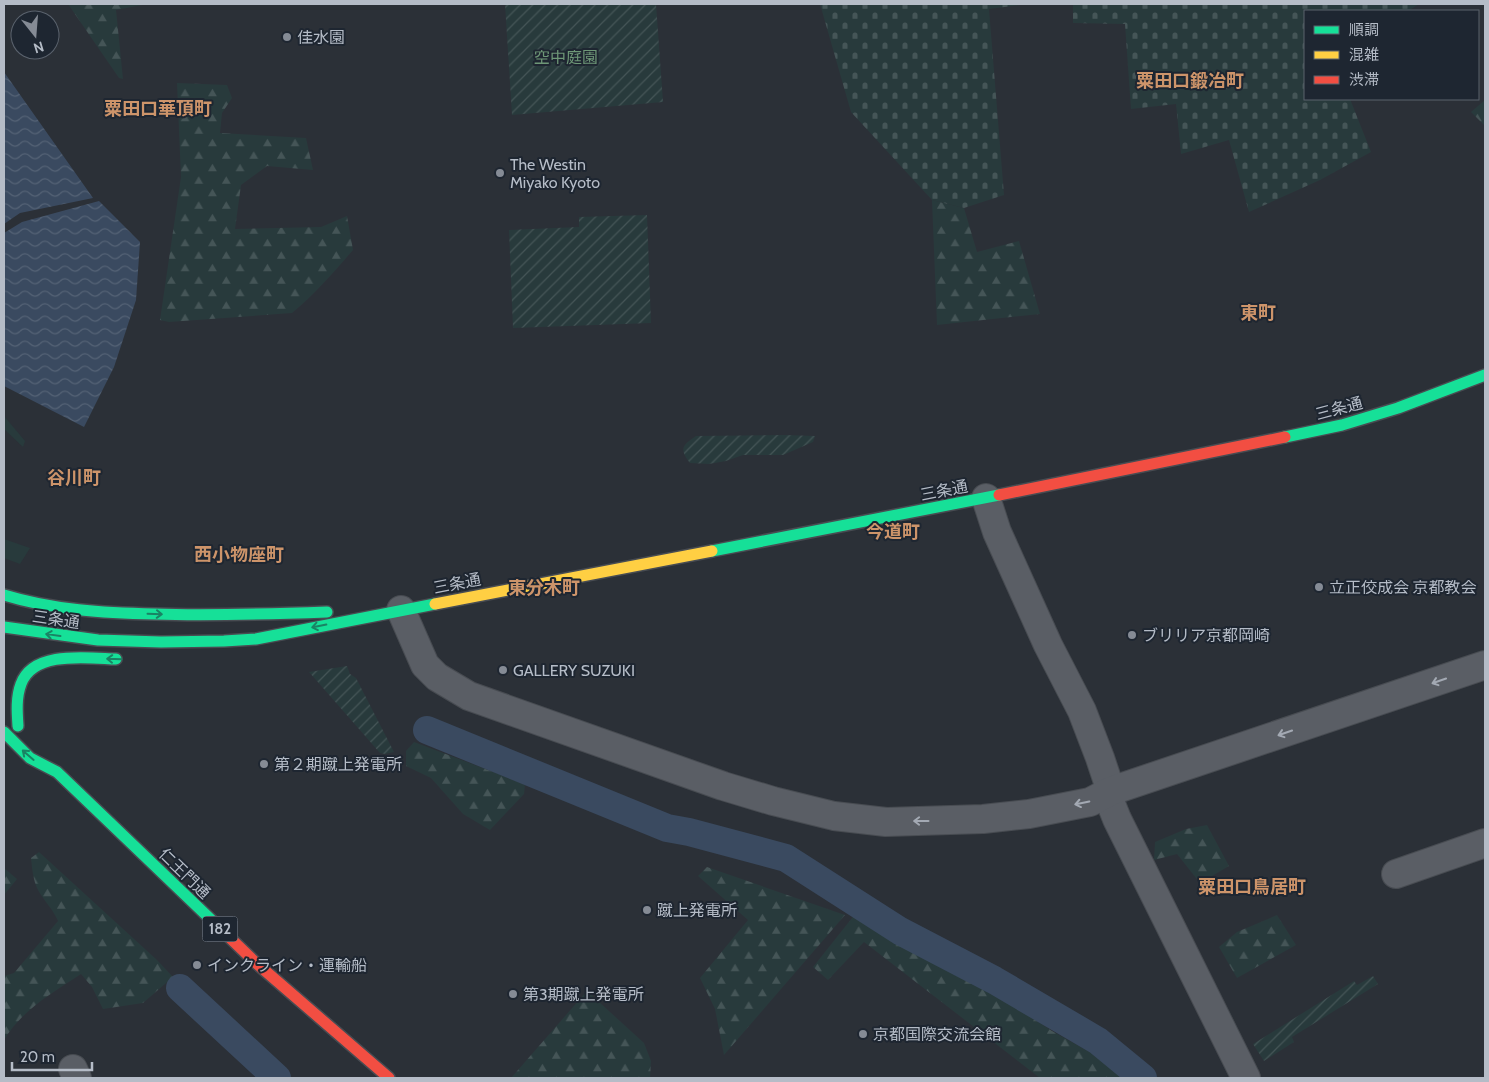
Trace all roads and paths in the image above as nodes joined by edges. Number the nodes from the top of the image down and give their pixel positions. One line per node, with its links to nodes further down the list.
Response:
1 (1485, 374): 2 (main road, 三条通)
2 (986, 498): 4 (main road, 三条通); 15 (street)
3 (4, 594): 4 (main road, 三条通, one-way to 4)
4 (401, 610): 5 (main road, 三条通, one-way to 5); 6 (main road); 15 (street, one-way to 4)
5 (4, 627)
6 (257, 650)
7 (132, 660): 10 (main road, one-way to 10)
8 (1484, 670): 15 (street, one-way to 15)
9 (4, 710): 10 (main road)
10 (18, 726): 12 (main road)
11 (4, 732): 14 (main road, 仁王門通 / 182, one-way to 11)
12 (28, 736)
13 (41, 750): 14 (main road, 182)
14 (57, 772): 18 (main road, 仁王門通 / 182)
15 (1111, 792): 19 (street)
16 (1485, 843): 17 (street)
17 (1396, 874)
18 (389, 1078)
19 (1246, 1078)

